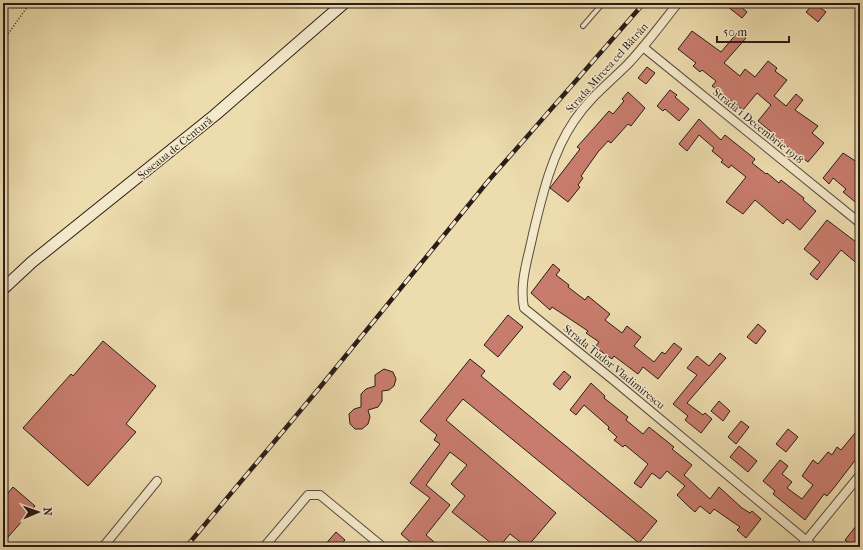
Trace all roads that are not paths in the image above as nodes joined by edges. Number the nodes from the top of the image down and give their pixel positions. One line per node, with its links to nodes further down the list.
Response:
1 (344, 3): 8 (main road, Șoseaua de Centură)
2 (603, 3): 4 (lane)
3 (678, 3): 5 (street, Strada Mircea cel Bătrân)
4 (583, 26)
5 (643, 47): 6 (street, Strada Mircea cel Bătrân); 7 (street, Strada 1 Decembrie 1918)
6 (558, 150): 11 (street, Strada Tudor Vladimirescu)
7 (860, 223)
8 (3, 289)
9 (860, 476): 11 (street)
10 (157, 481): 12 (street)
11 (803, 544): 15 (street, Strada Tudor Vladimirescu)
12 (102, 547)
13 (264, 547): 14 (street)
14 (383, 547)
15 (814, 547)

